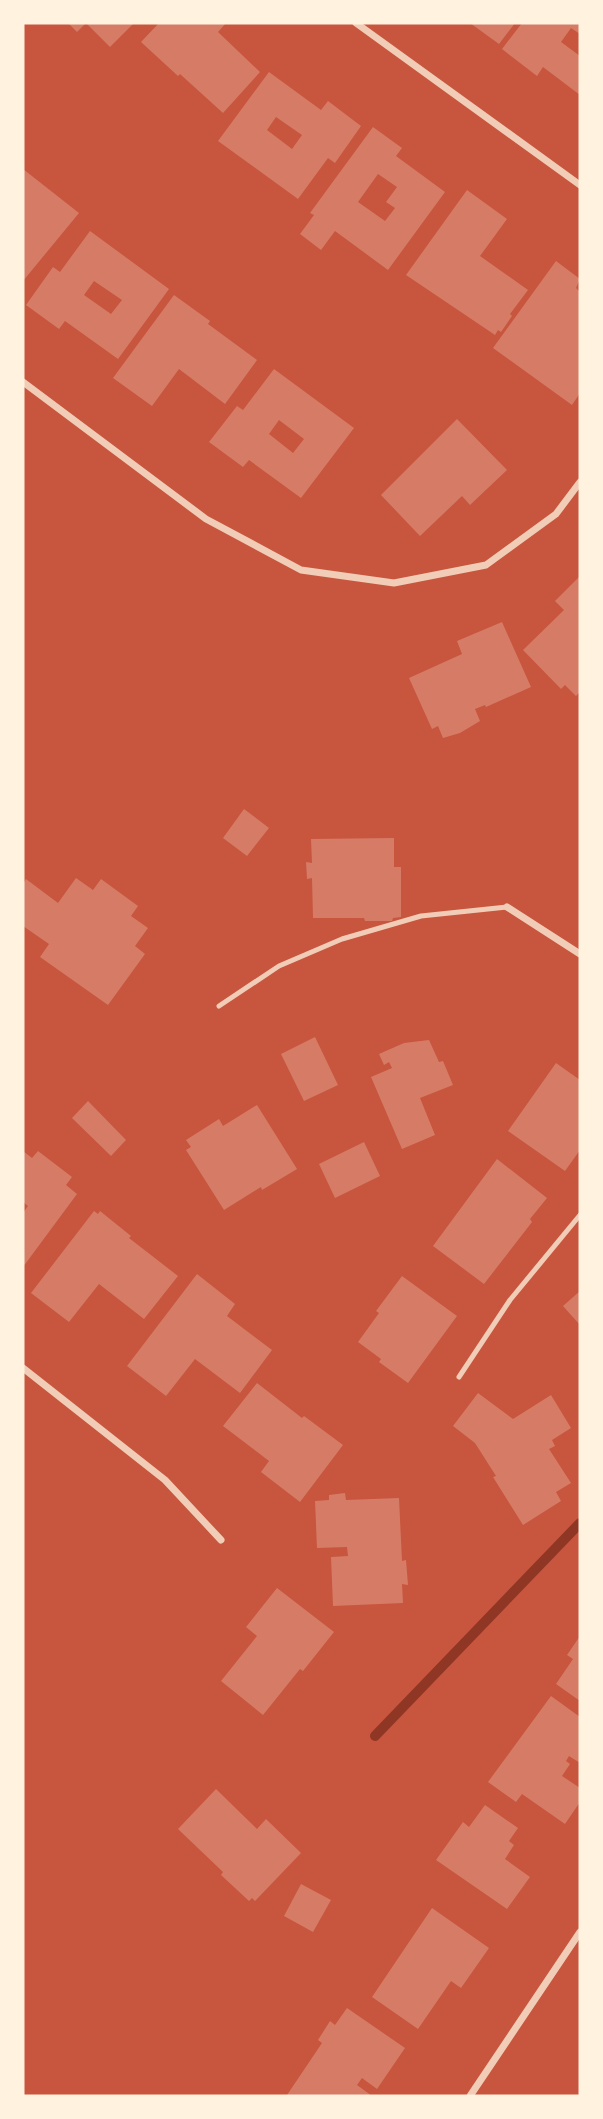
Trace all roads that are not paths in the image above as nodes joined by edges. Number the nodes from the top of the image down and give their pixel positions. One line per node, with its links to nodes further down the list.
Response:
1 (356, 23): 2 (street)
2 (580, 185)
3 (23, 382): 4 (street)
4 (580, 482)
5 (507, 907): 6 (street); 7 (lane)
6 (580, 954)
7 (219, 1006)
8 (580, 1215): 10 (lane)
9 (23, 1368): 11 (street)
10 (459, 1377)
11 (221, 1540)
12 (580, 1932): 13 (street)
13 (470, 2096)

